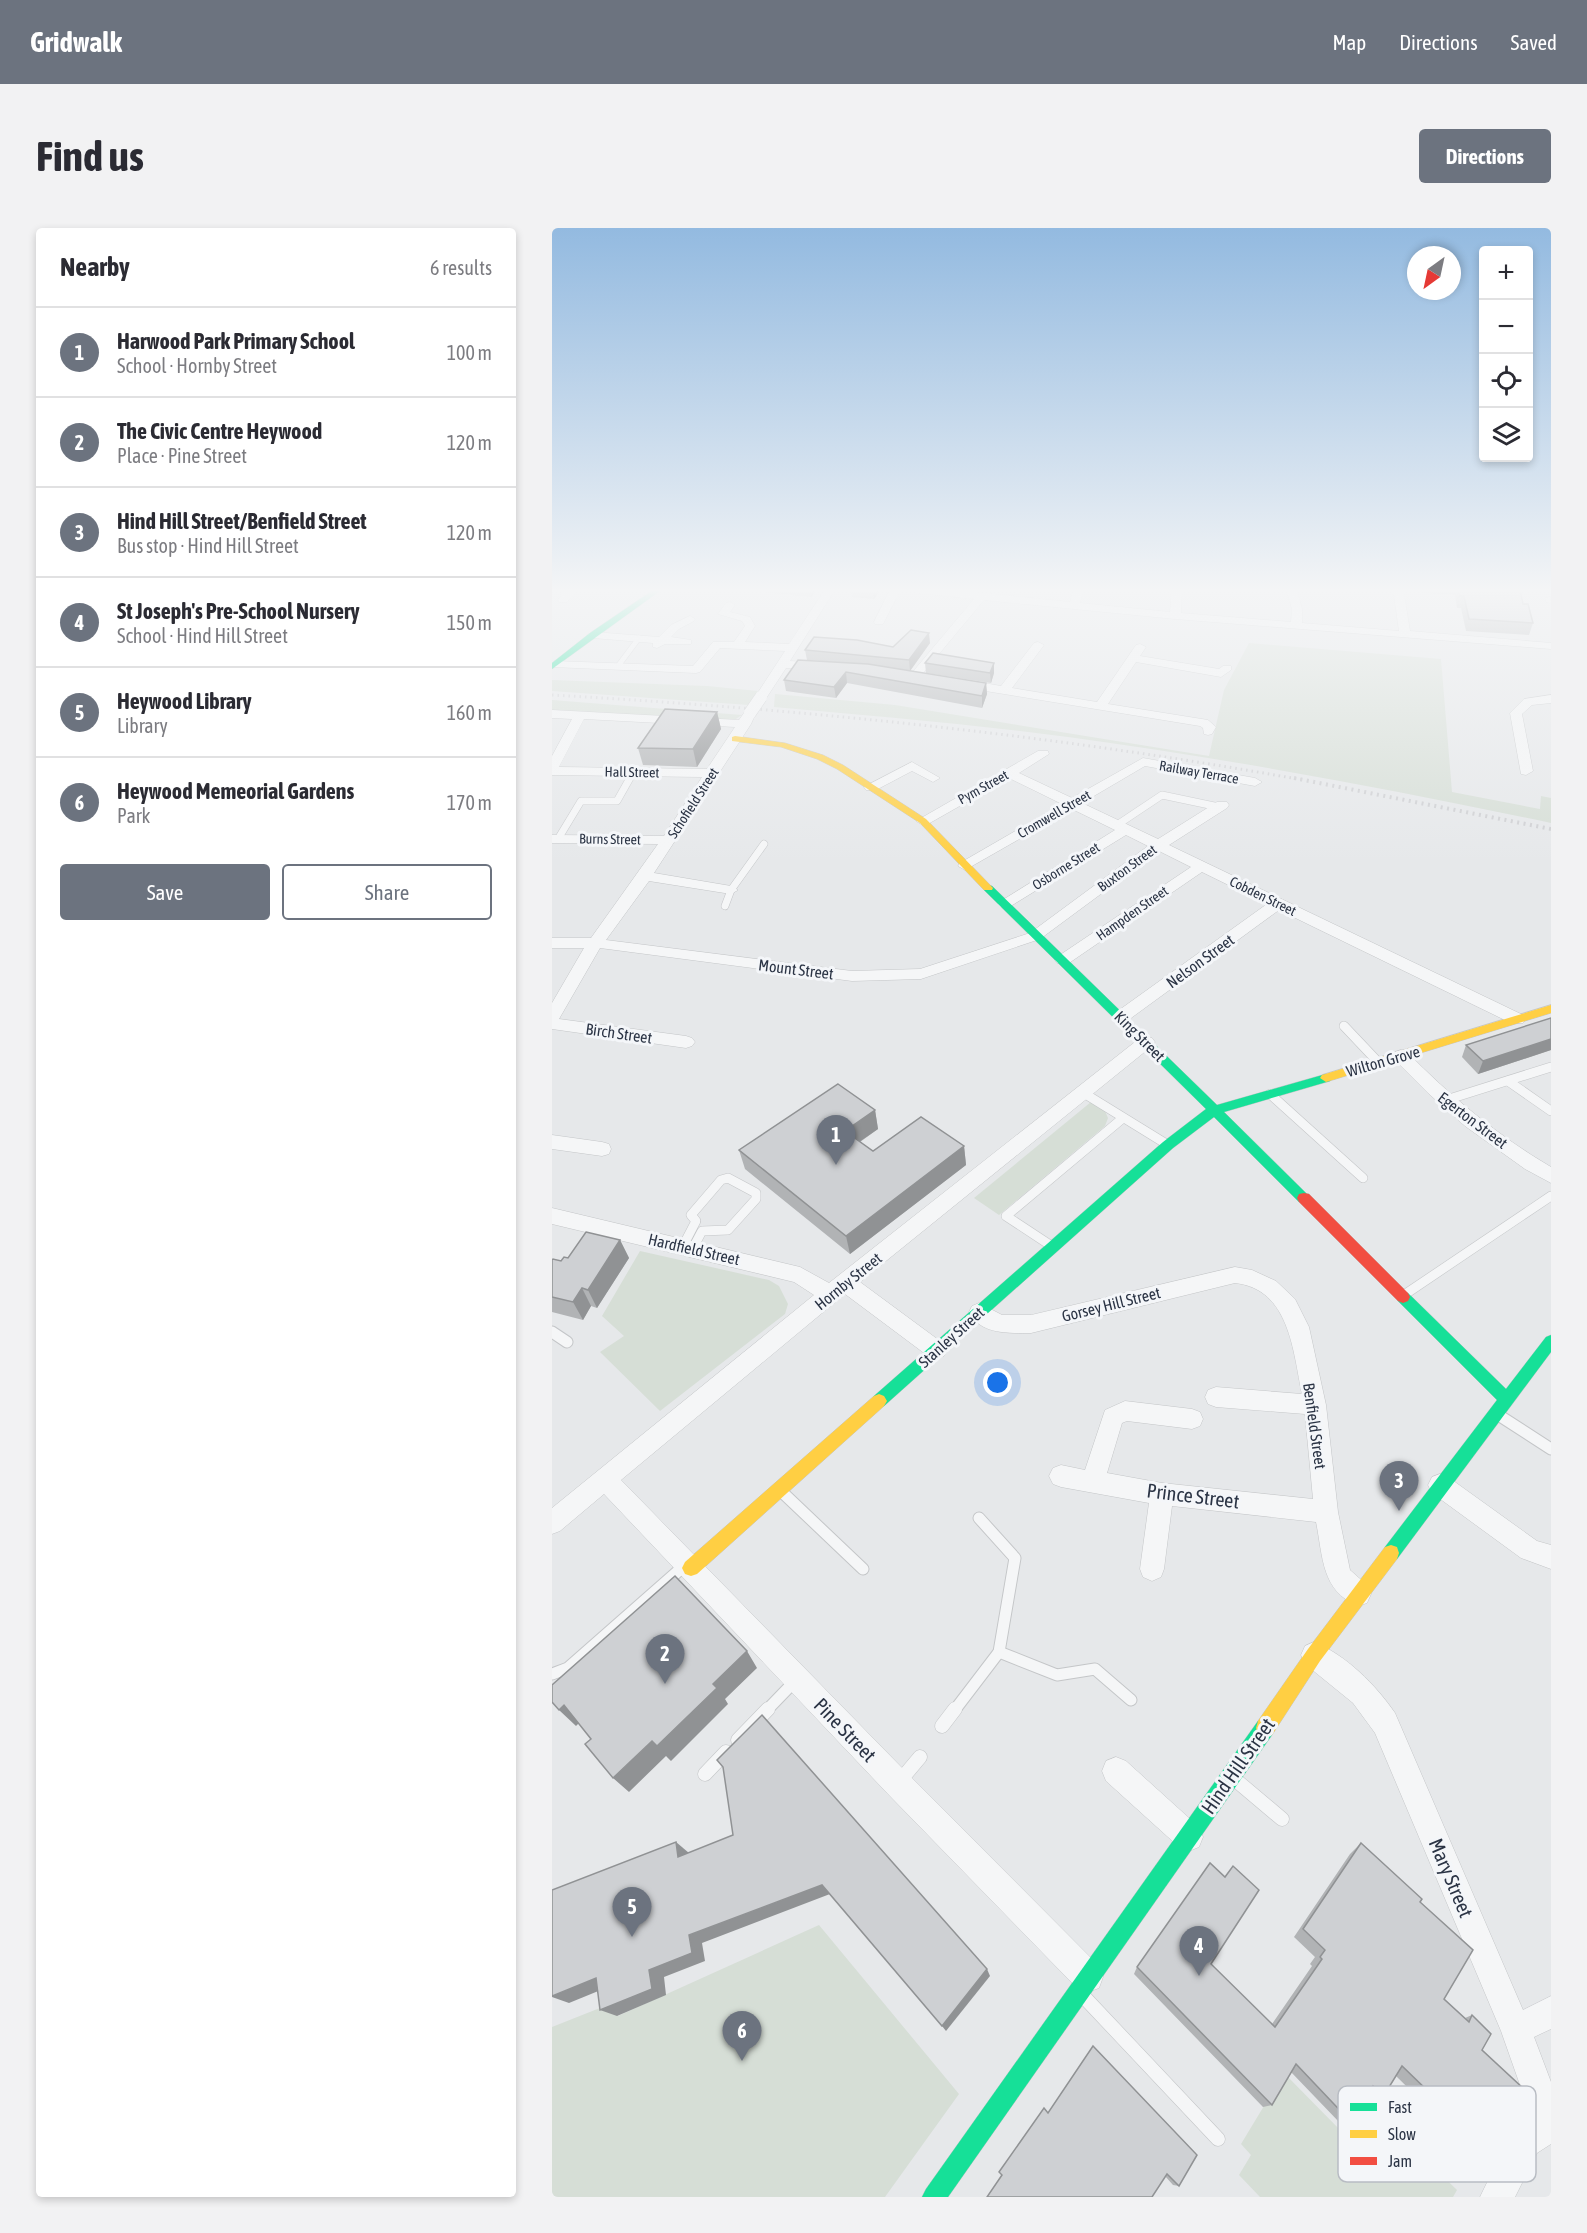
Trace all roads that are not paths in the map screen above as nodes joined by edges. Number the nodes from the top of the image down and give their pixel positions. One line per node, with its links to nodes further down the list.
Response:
1 (772, 680): 10 (street, Schofield Street, bridge)
2 (1012, 680): 5 (street)
3 (1118, 680): 7 (street)
4 (949, 681): 5 (street)
5 (1004, 690): 7 (street)
6 (1551, 699): 17 (street)
7 (1100, 706): 11 (street)
8 (552, 714): 9 (street)
9 (580, 715): 10 (street); 15 (street)
10 (748, 719): 12 (street, Schofield Street)
11 (1208, 731)
12 (735, 739): 18 (street, Schofield Street); 22 (street, King Street)
13 (1044, 754): 19 (street, Pym Street)
14 (1143, 762): 21 (street, Railway Terrace); 23 (street, Cromwell Street)
15 (552, 769): 16 (street, Hall Street)
16 (634, 771): 18 (street, Hall Street); 27 (lane)
17 (1526, 771)
18 (713, 773): 28 (street, Schofield Street)
19 (1009, 773): 23 (street, Cobden Street); 25 (street, Pym Street)
20 (933, 778): 22 (street)
21 (1255, 782)
22 (871, 787): 25 (street, King Street)
23 (1072, 803): 26 (street, Cobden Street); 31 (street, Cromwell Street)
24 (1221, 806): 26 (lane); 30 (street, Buxton Street)
25 (923, 821): 31 (street, King Street)
26 (1122, 827): 30 (street, Cobden Street); 36 (street, Osborne Street)
27 (555, 839): 28 (street, Burns Street)
28 (669, 840): 33 (street, Schofield Street)
29 (764, 844): 34 (lane)
30 (1157, 846): 32 (street, Cobden Street); 38 (street, Buxton Street)
31 (965, 866): 36 (street, King Street)
32 (1201, 866): 35 (street, Cobden Street); 41 (street, Hampden Street)
33 (645, 876): 34 (street); 40 (street, Schofield Street)
34 (731, 890): 37 (lane)
35 (1278, 903): 44 (street, Nelson Street); 45 (street, Cobden Street)
36 (1006, 904): 38 (street, King Street)
37 (725, 906)
38 (1035, 936): 40 (street, Mount Street); 41 (street, King Street)
39 (552, 943): 40 (street, Mount Street)
40 (595, 943): 43 (street, Schofield Street)
41 (1063, 960): 44 (street, King Street)
42 (1551, 1009): 45 (street, Wilton Grove)
43 (552, 1017)
44 (1121, 1017): 49 (street, King Street)
45 (1517, 1019): 50 (street, Wilton Grove)
46 (552, 1023): 48 (street, Birch Street)
47 (1344, 1026): 51 (lane)
48 (687, 1042)
49 (1146, 1042): 54 (street, Hornby Street); 57 (street, King Street)
50 (1401, 1056): 51 (street, Wilton Grove); 56 (street, Egerton Street)
51 (1379, 1063): 55 (street, Wilton Grove)
52 (1551, 1067): 53 (lane)
53 (1508, 1081): 56 (lane); 58 (lane)
54 (1082, 1092): 59 (lane); 70 (street, Hornby Street)
55 (1270, 1094): 57 (street, Wilton Grove); 64 (lane)
56 (1446, 1100): 63 (street, Egerton Street)
57 (1214, 1110): 61 (street, Stanley Street); 71 (street, King Street)
58 (1551, 1111)
59 (1123, 1118): 61 (lane); 68 (lane)
60 (552, 1143): 62 (street)
61 (1168, 1145): 68 (street, Stanley Street)
62 (602, 1149)
63 (1551, 1176)
64 (1363, 1178)
65 (1551, 1196): 71 (lane)
66 (552, 1216): 67 (street, Hardfield Street)
67 (688, 1247): 67 (lane); 70 (street, Hardfield Street)
68 (1053, 1247): 72 (street, Stanley Street)
69 (1245, 1276): 72 (street, Gorsey Hill Street); 79 (street, Benfield Street)
70 (838, 1289): 76 (street, Hardfield Street); 84 (street, Hornby Street)
71 (1403, 1296): 78 (street, King Street)
72 (979, 1312): 76 (street, Stanley Street)
73 (552, 1332): 75 (lane)
74 (1551, 1341): 78 (street, Hind Hill Street)
75 (567, 1342)
76 (936, 1350): 87 (street, Stanley Street)
77 (1216, 1397): 79 (street)
78 (1506, 1399): 80 (street, Hind Hill Street)
79 (1315, 1405): 89 (street, Benfield Street)
80 (1496, 1413): 82 (lane); 86 (street, Hind Hill Street)
81 (1191, 1419): 85 (street)
82 (1551, 1449)
83 (1061, 1476): 85 (street, Prince Street)
84 (605, 1479): 91 (street, Hornby Street); 93 (street, Pine Street)
85 (1093, 1481): 88 (street, Prince Street)
86 (1440, 1485): 92 (street); 96 (street, Hind Hill Street)
87 (779, 1490): 93 (street, Stanley Street); 94 (lane)
88 (1162, 1494): 89 (street, Prince Street); 95 (street)
89 (1326, 1512): 96 (street, Benfield Street)
90 (979, 1518): 97 (lane)
91 (552, 1523)
92 (1551, 1557)
93 (688, 1566): 99 (lane); 100 (street, Pine Street)
94 (863, 1569)
95 (1152, 1569)
96 (1358, 1594): 98 (street, Hind Hill Street)
97 (999, 1652): 101 (lane); 102 (lane)
98 (1314, 1655): 106 (street, Hind Hill Street); 112 (street, Mary Street)
99 (552, 1674)
100 (796, 1679): 105 (lane); 107 (street, Pine Street)
101 (1131, 1700)
102 (942, 1726)
103 (920, 1757): 107 (lane)
104 (1116, 1771): 109 (street)
105 (705, 1774)
106 (1232, 1777): 108 (lane); 109 (street, Hind Hill Street)
107 (898, 1784): 110 (street, Pine Street)
108 (1282, 1819)
109 (1189, 1837): 110 (street, Hind Hill Street)
110 (1083, 1984): 115 (lane); 117 (street, Hind Hill Street)
111 (1551, 2012): 112 (street)
112 (1516, 2030): 113 (street, Mary Street)
113 (1551, 2126): 114 (street)
114 (1536, 2135)
115 (1218, 2139)
116 (1504, 2182): 118 (street)
117 (933, 2197)
118 (1497, 2197)

